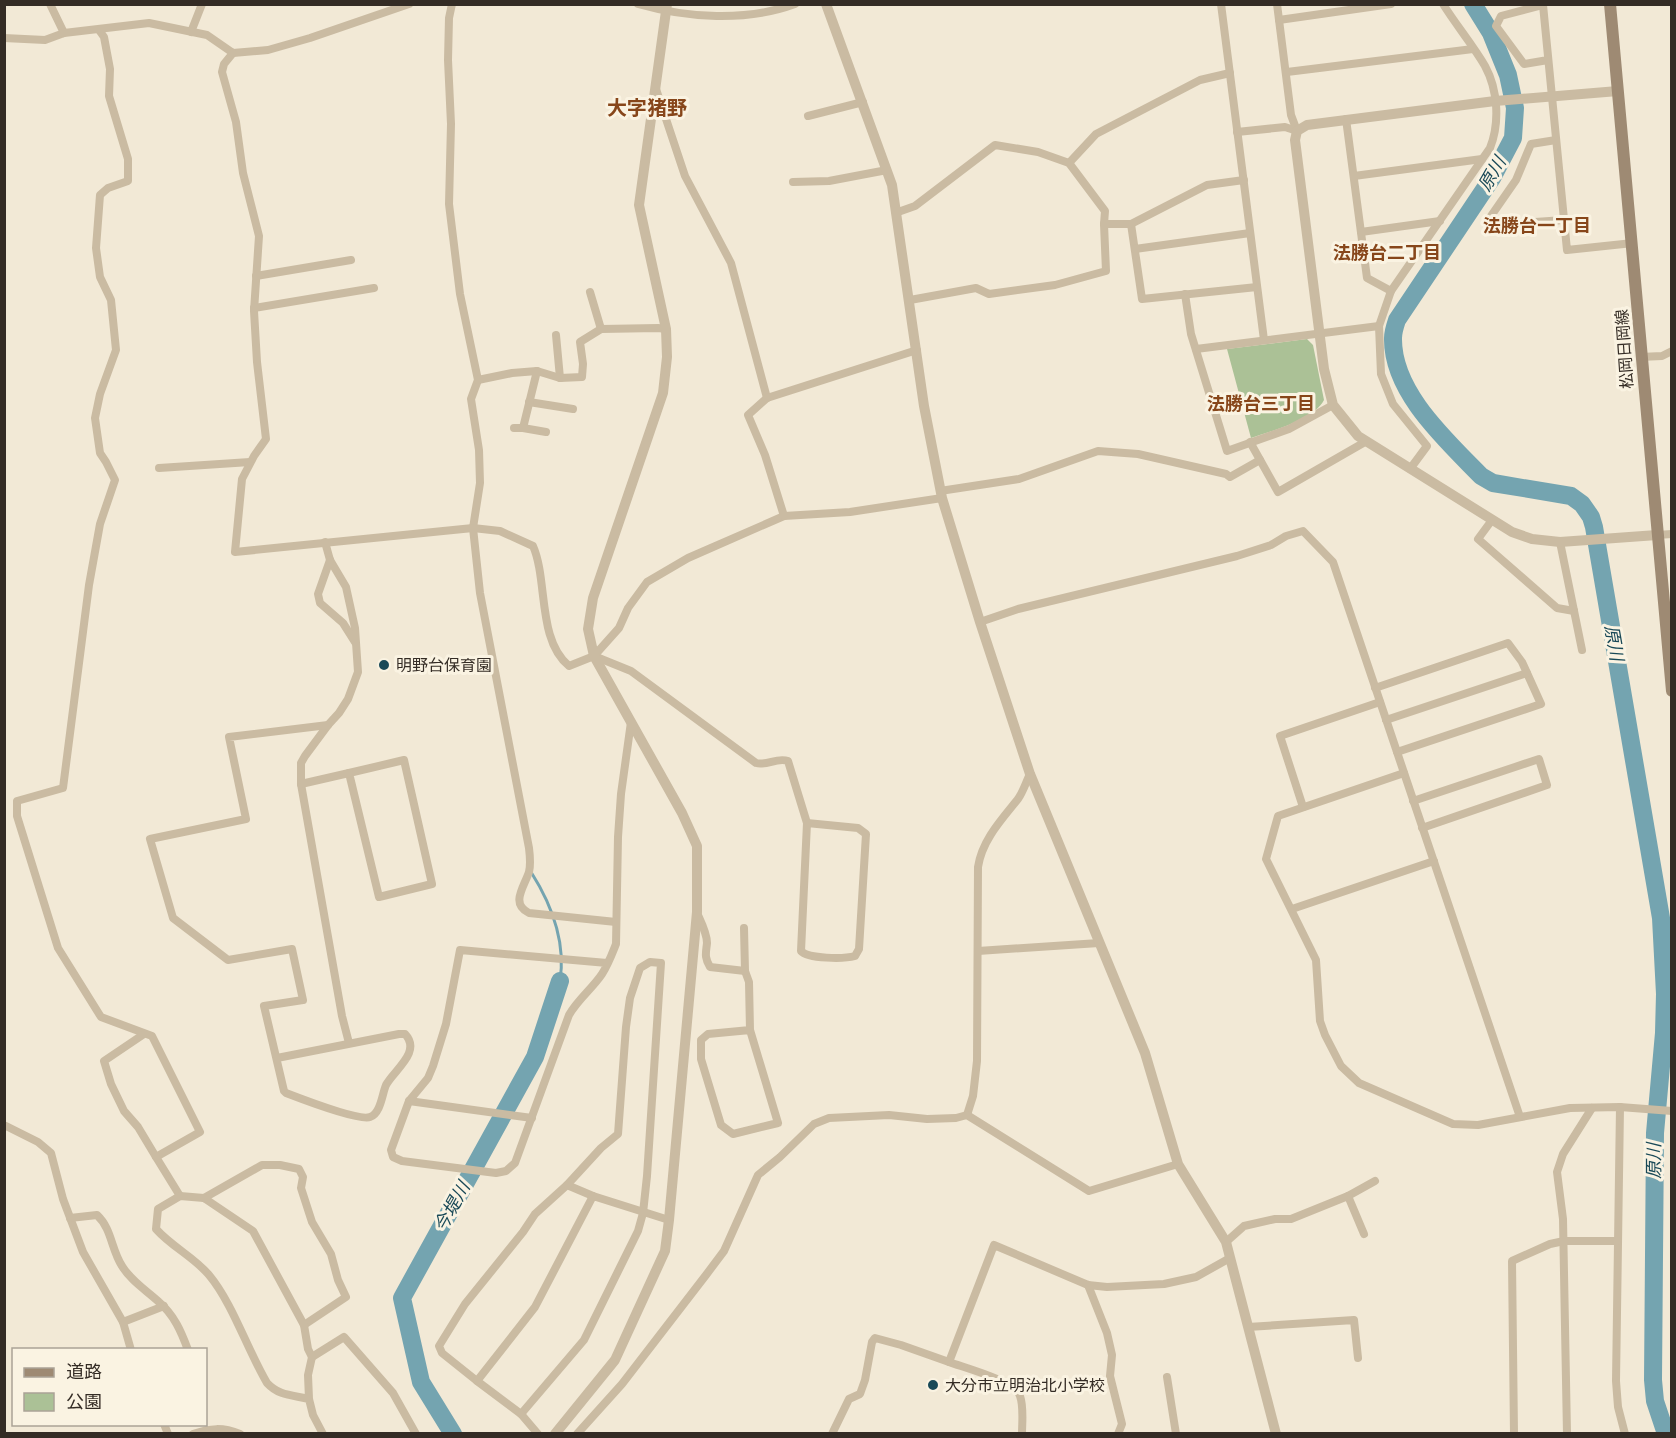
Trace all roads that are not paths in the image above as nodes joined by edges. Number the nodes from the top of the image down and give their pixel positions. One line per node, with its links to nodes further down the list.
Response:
1 (50, 4): 17 (street)
2 (202, 4): 16 (street)
3 (410, 4): 20 (street)
4 (452, 4): 70 (street)
5 (638, 4): 13 (street)
6 (795, 4): 13 (street)
7 (826, 4): 28 (street)
8 (1221, 4): 23 (street)
9 (1277, 4): 14 (street)
10 (1391, 4): 14 (street)
11 (1443, 4): 19 (street)
12 (1610, 4): 25 (main road, 松岡日岡線)
13 (666, 8): 24 (street)
14 (1279, 20): 22 (street)
15 (99, 30): 16 (street); 17 (street); 122 (street)
16 (191, 32): 20 (street)
17 (64, 33): 18 (street)
18 (4, 38)
19 (1473, 49): 22 (street); 27 (street)
20 (233, 53): 50 (street)
21 (1548, 60): 21 (street); 26 (street)
22 (1287, 72): 31 (street)
23 (1230, 73): 32 (street); 35 (street)
24 (655, 87): 60 (street); 71 (street)
25 (1618, 91): 26 (street); 47 (main road, 松岡日岡線)
26 (1552, 97): 27 (street); 33 (street)
27 (1500, 101): 30 (street); 34 (street)
28 (863, 102): 29 (street); 36 (street)
29 (808, 116)
30 (1346, 119): 31 (street); 37 (street)
31 (1297, 131): 32 (street); 61 (street)
32 (1238, 132): 38 (street)
33 (1556, 140): 41 (street); 41 (street)
34 (1482, 159): 37 (street); 42 (street)
35 (1069, 163): 40 (street); 43 (street)
36 (887, 170): 39 (street); 40 (street)
37 (1354, 176): 45 (street)
38 (1244, 180): 44 (street); 46 (street)
39 (793, 182)
40 (898, 212): 56 (street)
41 (1564, 220): 47 (street)
42 (1440, 221): 45 (street); 53 (street)
43 (1104, 224): 44 (street); 56 (street)
44 (1131, 224): 48 (street)
45 (1361, 231): 53 (street)
46 (1250, 233): 48 (street); 51 (street)
47 (1633, 243): 67 (main road, 松岡日岡線)
48 (1135, 249): 55 (street)
49 (351, 260): 50 (street)
50 (256, 276): 57 (street)
51 (1257, 287): 55 (street); 63 (street)
52 (374, 288): 57 (street)
53 (1391, 291): 58 (street)
54 (590, 292): 59 (street)
55 (1185, 294): 64 (street)
56 (910, 300): 65 (street)
57 (254, 308): 79 (street)
58 (1379, 326): 61 (street); 81 (street)
59 (601, 329): 60 (street); 69 (street)
60 (666, 329): 95 (street)
61 (1318, 333): 63 (street); 73 (street)
62 (556, 335): 69 (street)
63 (1264, 340): 64 (street)
64 (1196, 349): 76 (street)
65 (917, 350): 71 (street); 82 (street)
66 (1671, 351): 67 (street)
67 (1640, 357): 87 (main road, 松岡日岡線)
68 (537, 371): 69 (street); 70 (street); 72 (street)
69 (560, 378)
70 (478, 380): 85 (street)
71 (766, 398): 83 (street)
72 (529, 402): 74 (street); 75 (street)
73 (1333, 405): 76 (street); 77 (street)
74 (573, 409)
75 (546, 432)
76 (1250, 442): 78 (street)
77 (1365, 442): 78 (street); 81 (street)
78 (1260, 460): 82 (street)
79 (250, 462): 80 (street); 88 (street)
80 (159, 468)
81 (1410, 469): 84 (street)
82 (941, 494): 83 (street); 92 (street)
83 (784, 516): 95 (street)
84 (1492, 520): 89 (street); 91 (street)
85 (473, 528): 88 (street); 95 (street); 115 (street)
86 (1671, 534): 87 (street)
87 (1657, 535): 89 (street); 98 (main road, 松岡日岡線)
88 (325, 542): 90 (street)
89 (1560, 542): 91 (street)
90 (330, 560): 93 (street); 93 (street)
91 (1574, 611): 94 (street)
92 (980, 622): 97 (street); 106 (street)
93 (356, 644): 102 (street)
94 (1581, 650)
95 (594, 656): 101 (street); 110 (street)
96 (1527, 673): 97 (street); 100 (street); 103 (street)
97 (1375, 688): 99 (street)
98 (1671, 691)
99 (1380, 702): 100 (street); 109 (street)
100 (1386, 720): 103 (street)
101 (631, 722): 114 (street); 115 (street)
102 (328, 724): 107 (street); 124 (street)
103 (1397, 752): 105 (street)
104 (349, 773): 104 (street); 107 (street)
105 (1404, 773): 108 (street); 109 (street)
106 (1030, 774): 117 (street); 118 (street)
107 (301, 783): 123 (street)
108 (1413, 801): 111 (street); 111 (street)
109 (1303, 807): 113 (street)
110 (807, 823): 110 (street)
111 (1422, 828): 112 (street)
112 (1434, 861): 113 (street); 130 (street)
113 (1292, 909): 130 (street)
114 (697, 912): 120 (street); 143 (street)
115 (616, 922): 119 (street)
116 (744, 928): 120 (street)
117 (1099, 943): 118 (street); 134 (street)
118 (978, 951): 129 (street)
119 (607, 963): 125 (street); 131 (street)
120 (745, 972): 121 (street)
121 (750, 1030): 121 (street)
122 (144, 1034): 133 (street); 133 (street)
123 (349, 1043): 124 (street); 124 (street)
124 (277, 1058)
125 (409, 1101): 131 (street); 131 (street)
126 (1620, 1107): 127 (street); 128 (street); 146 (street)
127 (1592, 1108): 130 (street); 145 (street)
128 (1670, 1111)
129 (967, 1114): 134 (street); 169 (street)
130 (1520, 1117)
131 (532, 1118)
132 (5, 1126): 142 (street)
133 (156, 1157): 137 (street)
134 (1178, 1164): 147 (street)
135 (1375, 1181): 139 (street)
136 (567, 1185): 138 (street); 141 (street); 160 (street)
137 (180, 1196): 140 (street); 161 (street)
138 (593, 1196): 141 (street); 160 (street)
139 (1348, 1196): 144 (street); 147 (street)
140 (204, 1198): 152 (street); 152 (street)
141 (643, 1213): 143 (street); 162 (street)
142 (70, 1218): 150 (street); 151 (street)
143 (669, 1220): 168 (street)
144 (1364, 1234)
145 (1564, 1241): 146 (street); 175 (street); 176 (street)
146 (1617, 1241): 177 (street)
147 (1226, 1242): 148 (street)
148 (1230, 1258): 149 (street); 153 (street)
149 (1088, 1285): 158 (street); 172 (street)
150 (164, 1306): 151 (street); 155 (street)
151 (123, 1322): 154 (street)
152 (304, 1325): 156 (street)
153 (1248, 1327): 157 (street); 174 (street)
154 (130, 1348)
155 (188, 1348)
156 (312, 1357): 161 (street); 166 (street)
157 (1358, 1358)
158 (949, 1362): 170 (street); 171 (street)
159 (1167, 1377): 173 (street)
160 (477, 1381): 162 (street)
161 (309, 1399): 165 (street)
162 (521, 1414): 167 (street)
163 (193, 1434): 164 (street)
164 (240, 1434)
165 (323, 1434)
166 (416, 1434)
167 (538, 1434)
168 (555, 1434)
169 (577, 1434)
170 (832, 1434)
171 (1022, 1434)
172 (1118, 1434)
173 (1176, 1434)
174 (1276, 1434)
175 (1514, 1434)
176 (1567, 1434)
177 (1625, 1434)

